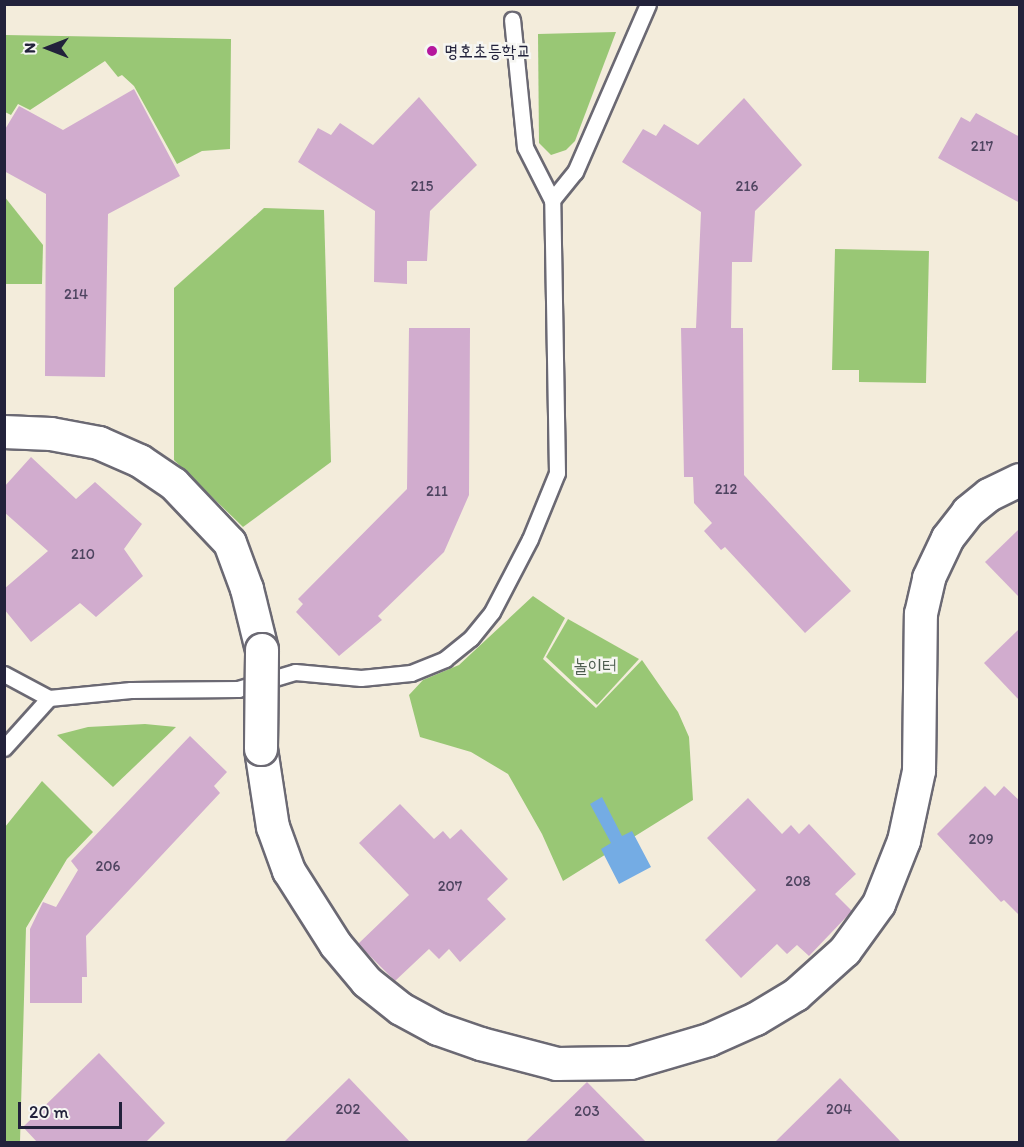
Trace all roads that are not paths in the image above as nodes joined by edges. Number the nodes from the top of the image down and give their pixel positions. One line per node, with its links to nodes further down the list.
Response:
1 (648, 4): 3 (lane)
2 (512, 20): 3 (lane)
3 (552, 200): 7 (lane)
4 (4, 432): 5 (street, bridge)
5 (1020, 480)
6 (4, 674): 7 (lane)
7 (48, 698): 8 (lane)
8 (4, 748)

